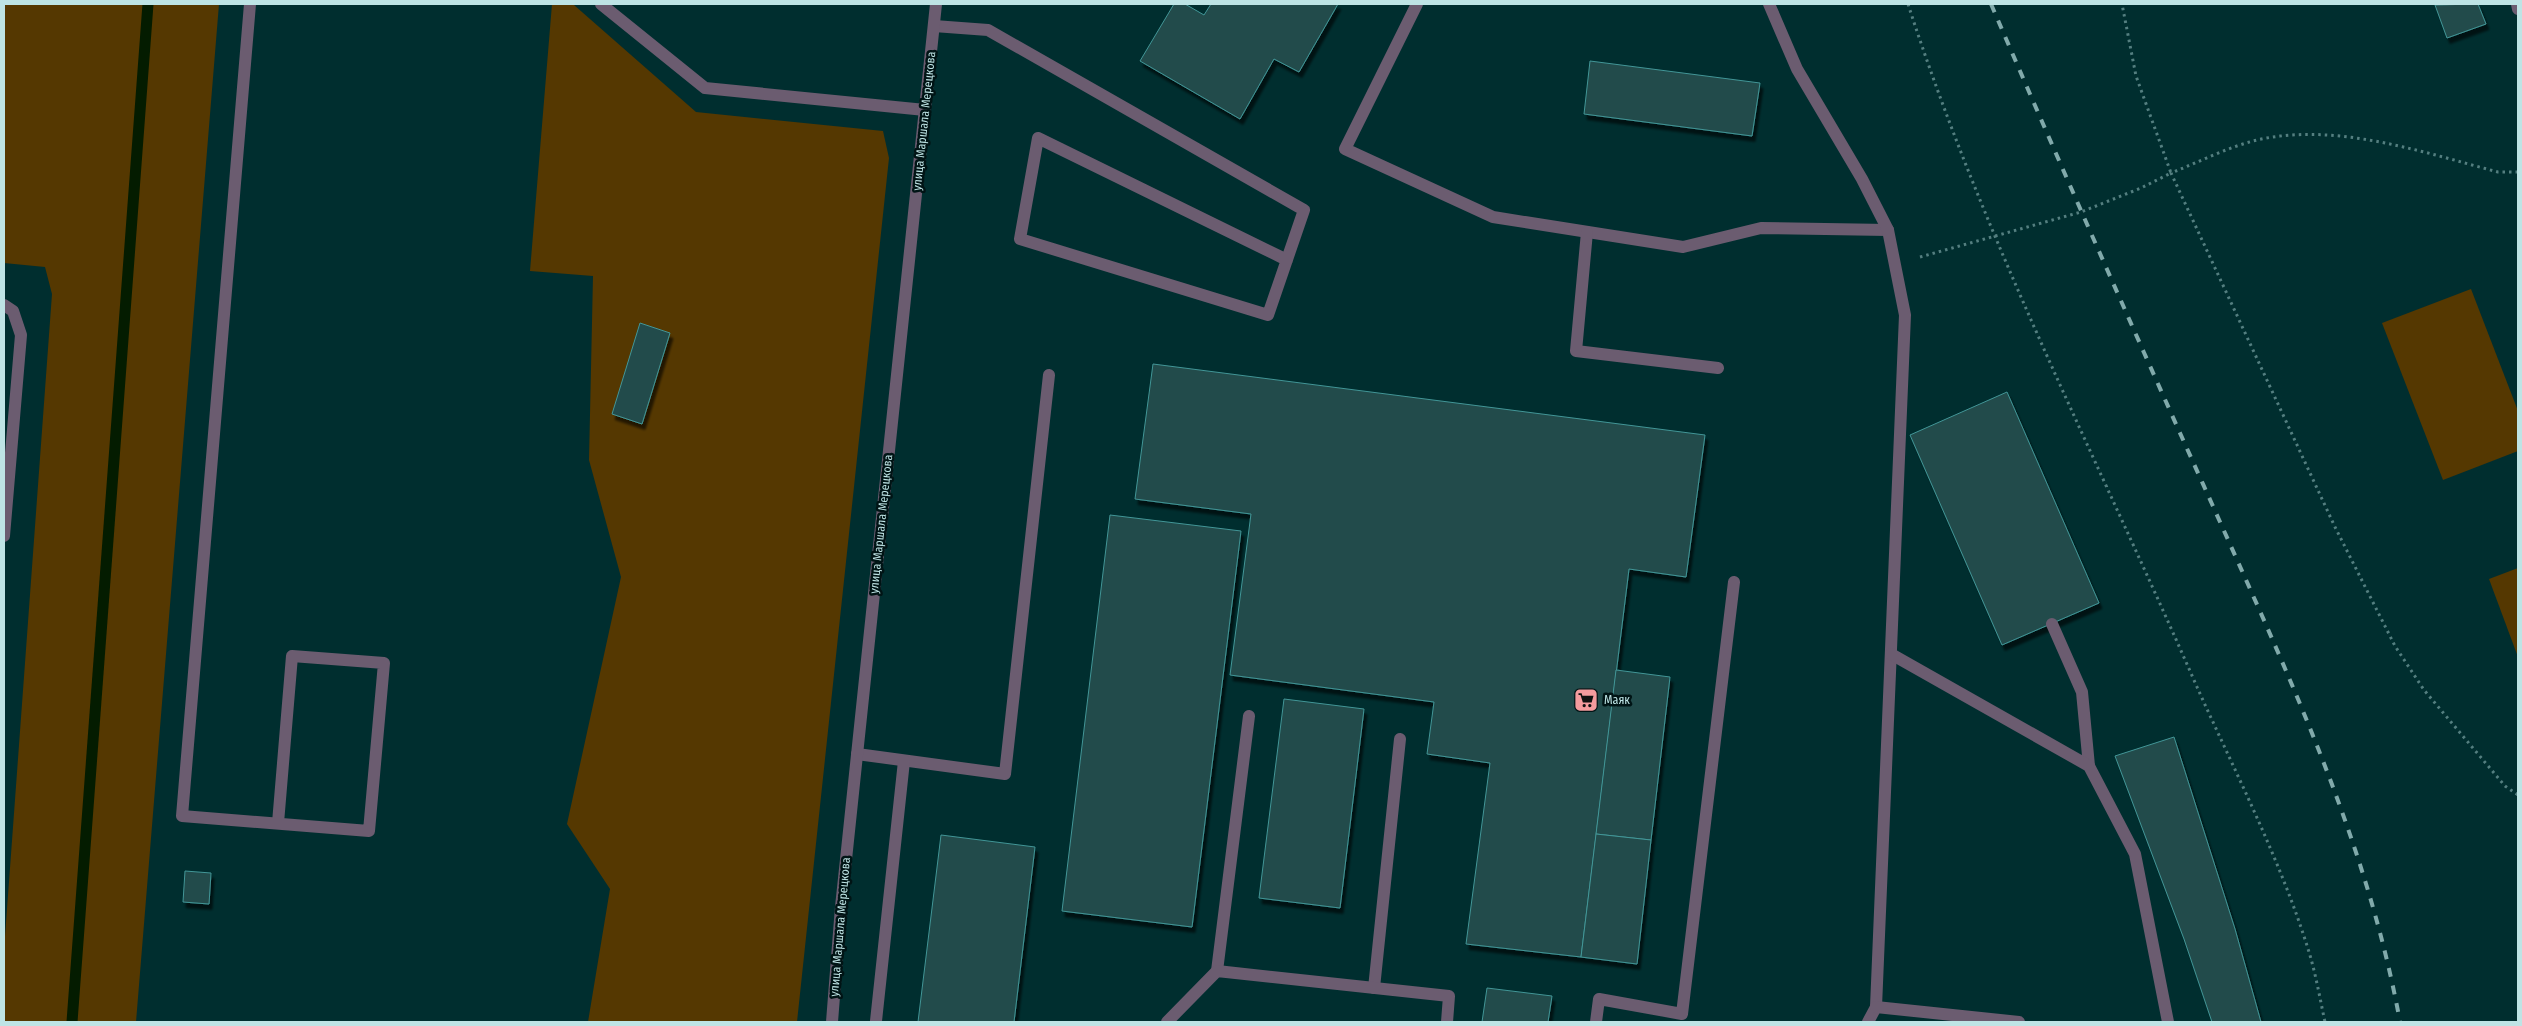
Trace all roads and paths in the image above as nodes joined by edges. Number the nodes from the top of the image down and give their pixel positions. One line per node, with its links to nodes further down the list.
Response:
1 (250, 4): 32 (street)
2 (601, 4): 11 (street)
3 (936, 4): 10 (street, улица Маршала Мерецкова)
4 (1417, 4): 15 (street)
5 (1770, 4): 14 (street)
6 (1908, 4): 16 (path)
7 (2122, 4): 13 (path)
8 (2516, 4): 9 (street)
9 (2518, 9)
10 (934, 26): 11 (street, улица Маршала Мерецкова); 17 (street)
11 (925, 110): 28 (street, улица Маршала Мерецкова)
12 (2518, 172): 13 (path)
13 (2171, 173): 16 (path); 31 (path)
14 (1888, 230): 15 (street); 18 (street)
15 (1587, 232): 20 (street)
16 (1995, 236): 18 (path); 44 (path)
17 (1287, 260): 17 (street)
18 (1895, 265): 25 (street)
19 (4, 305): 22 (street)
20 (1718, 368)
21 (1049, 375): 29 (street)
22 (4, 536)
23 (1734, 582): 40 (street)
24 (2052, 624): 30 (street)
25 (1891, 654): 30 (street); 35 (street)
26 (1248, 716): 33 (street)
27 (1400, 739): 34 (street)
28 (857, 754): 29 (street); 37 (street, улица Маршала Мерецкова)
29 (904, 761): 36 (street)
30 (2089, 766): 43 (street)
31 (2518, 795)
32 (278, 824): 32 (street)
33 (1217, 971): 34 (street); 38 (street)
34 (1374, 988): 39 (street)
35 (1876, 1007): 41 (street); 42 (street)
36 (876, 1021)
37 (832, 1022)
38 (1167, 1022)
39 (1447, 1022)
40 (1596, 1022)
41 (1868, 1022)
42 (2019, 1022)
43 (2168, 1022)
44 (2325, 1022)

